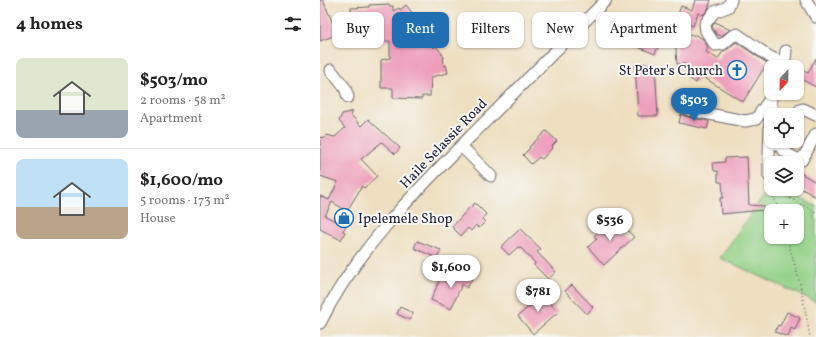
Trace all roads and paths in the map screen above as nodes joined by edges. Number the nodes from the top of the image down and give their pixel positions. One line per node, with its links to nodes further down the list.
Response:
1 (606, 0): 15 (street, Haile Selassie Road)
2 (731, 0): 6 (street)
3 (806, 0): 4 (street)
4 (816, 18)
5 (786, 51): 7 (street)
6 (775, 60)
7 (785, 60)
8 (331, 70): 9 (street)
9 (348, 97)
10 (768, 100): 11 (street)
11 (689, 110)
12 (804, 110): 13 (street)
13 (816, 115)
14 (816, 134): 16 (street)
15 (460, 146): 17 (street); 21 (street, Haile Selassie Road)
16 (781, 148)
17 (491, 176)
18 (785, 196): 19 (path)
19 (816, 212)
20 (789, 244): 22 (path)
21 (320, 323)
22 (810, 337)

